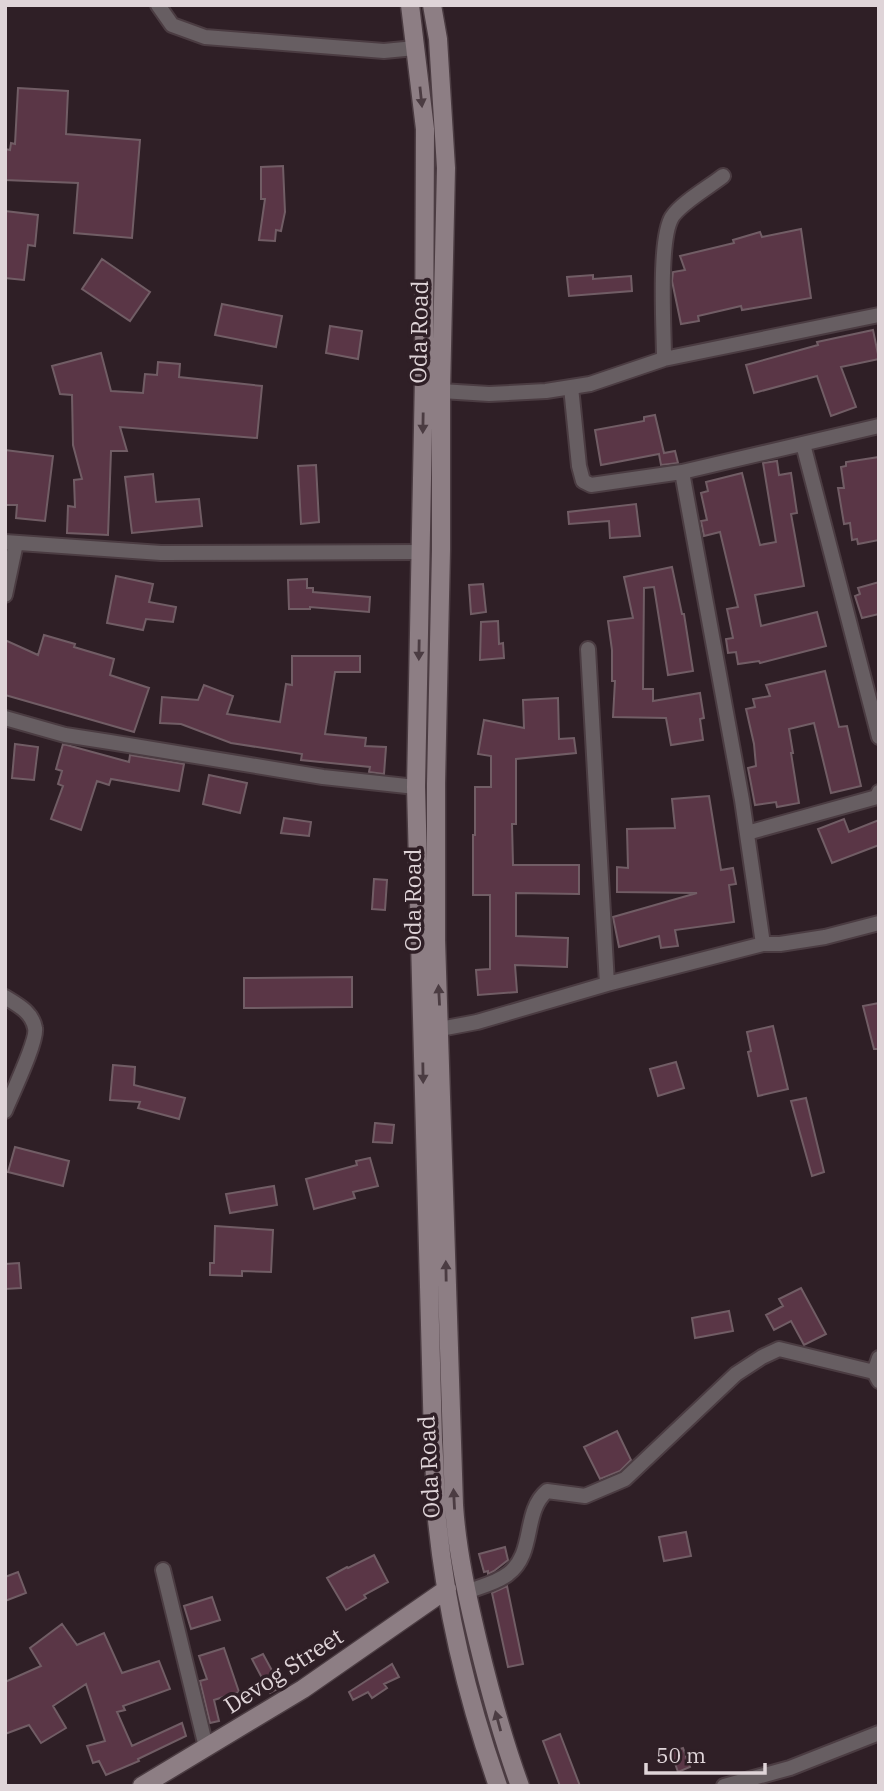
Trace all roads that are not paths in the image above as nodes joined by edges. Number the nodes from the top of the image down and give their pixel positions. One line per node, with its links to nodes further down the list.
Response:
1 (158, 5): 4 (street)
2 (410, 5): 4 (street, Oda Road)
3 (432, 5): 7 (street, Oda Road)
4 (415, 48): 6 (street, Oda Road, one-way to 6)
5 (723, 176): 9 (street)
6 (425, 252): 7 (street); 16 (street, Oda Road, one-way to 16)
7 (444, 252): 11 (street, Oda Road)
8 (879, 315): 9 (street)
9 (664, 359): 10 (street)
10 (571, 387): 11 (street); 14 (street)
11 (441, 391): 28 (street, Oda Road, one-way to 11)
12 (879, 426): 13 (street)
13 (803, 444): 14 (street); 20 (street)
14 (682, 472): 23 (street)
15 (11, 542): 16 (street); 17 (street)
16 (421, 552): 21 (street, Oda Road, one-way to 21)
17 (5, 595)
18 (588, 649): 26 (street)
19 (5, 718): 21 (street)
20 (879, 737)
21 (416, 787): 32 (street, Oda Road, one-way to 32)
22 (879, 792): 23 (street)
23 (747, 833): 25 (street)
24 (879, 923): 25 (street)
25 (763, 944): 26 (street)
26 (607, 984): 28 (street)
27 (5, 997): 29 (street)
28 (440, 1028): 33 (street, Oda Road, one-way to 28)
29 (5, 1111)
30 (877, 1370): 33 (street)
31 (163, 1570): 35 (street)
32 (447, 1589): 35 (street, Devog Street); 37 (street, Oda Road)
33 (466, 1592): 38 (street, Oda Road, one-way to 33)
34 (879, 1733): 39 (street)
35 (206, 1747): 36 (street, Devog Street)
36 (142, 1786)
37 (498, 1786)
38 (520, 1786)
39 (724, 1786)

